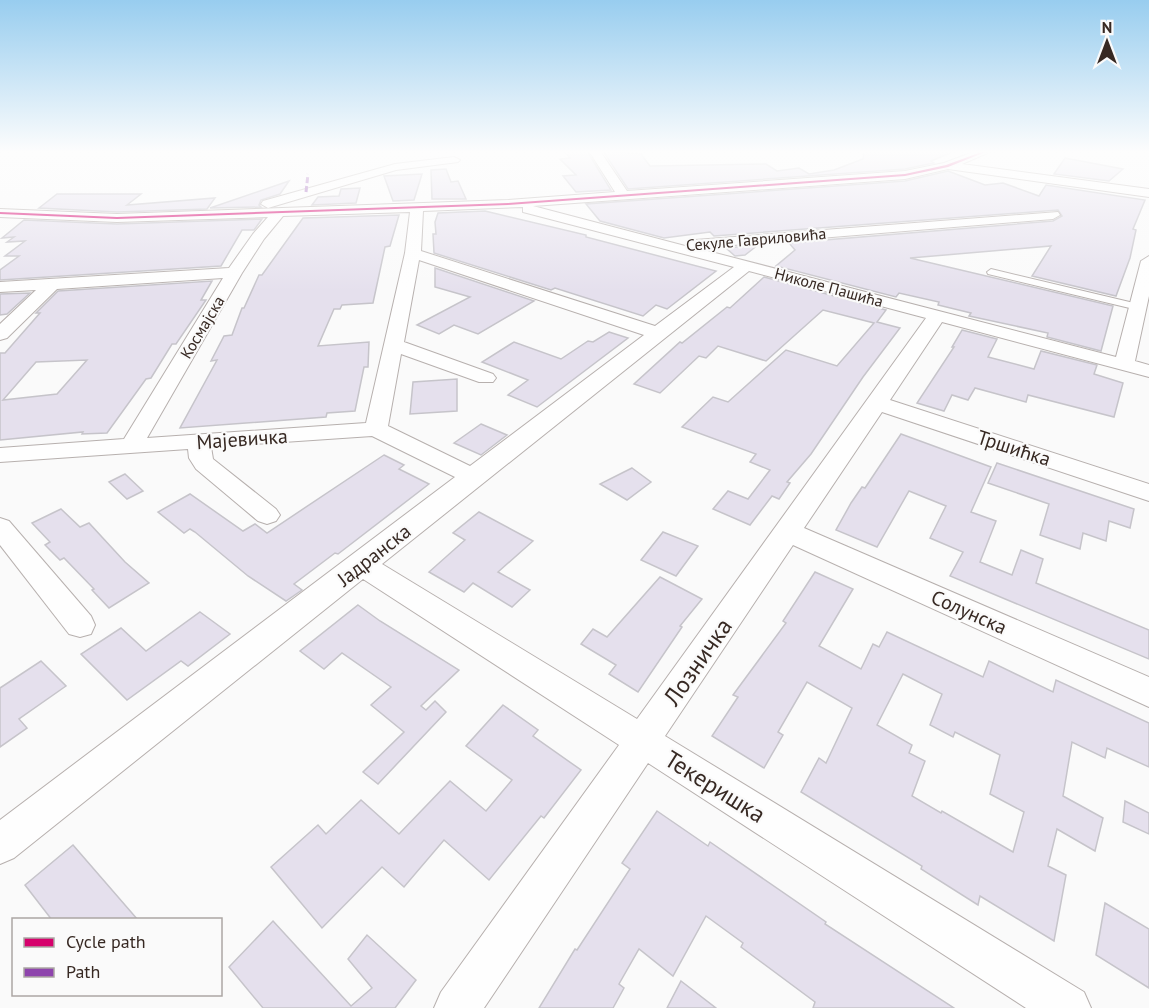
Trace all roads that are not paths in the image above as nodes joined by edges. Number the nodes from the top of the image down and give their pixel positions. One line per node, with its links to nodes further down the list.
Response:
1 (292, 198): 7 (street)
2 (584, 198): 3 (street)
3 (508, 204): 4 (street); 9 (street, Николе Пашића)
4 (417, 208): 5 (street); 10 (street)
5 (280, 212): 7 (street); 14 (street, Космајска)
6 (0, 213): 7 (street)
7 (242, 213)
8 (1053, 215): 9 (street, Секуле Гавриловића)
9 (674, 246): 12 (street, Николе Пашића)
10 (413, 253): 20 (street); 21 (street)
11 (1149, 261): 17 (street)
12 (747, 265): 18 (street, Николе Пашића); 20 (street, Јадранска)
13 (991, 272): 17 (lane)
14 (234, 273): 15 (street); 28 (street, Космајска)
15 (52, 284): 16 (street); 19 (street)
16 (0, 287)
17 (1138, 307): 22 (street)
18 (937, 316): 22 (street, Николе Пашића); 25 (street, Лозничка)
19 (0, 334)
20 (660, 334): 30 (street, Јадранска)
21 (393, 345): 24 (street); 26 (street)
22 (1124, 365): 23 (street, Николе Пашића)
23 (1149, 371)
24 (486, 378)
25 (879, 404): 31 (street, Тршићка); 34 (street, Лозничка)
26 (376, 429): 27 (street, Мајевичка); 30 (street)
27 (201, 441): 28 (street, Мајевичка); 32 (street)
28 (131, 446): 29 (street, Мајевичка)
29 (0, 455)
30 (474, 477): 35 (street, Јадранска)
31 (1149, 493)
32 (267, 514)
33 (0, 527): 36 (street)
34 (789, 532): 37 (street, Солунска); 38 (street, Лозничка)
35 (362, 565): 38 (street, Текеришка); 39 (street, Јадранска)
36 (80, 625)
37 (1149, 692)
38 (642, 741): 40 (street, Лозничка); 41 (street, Текеришка)
39 (0, 844)
40 (457, 1008)
41 (1068, 1008)

